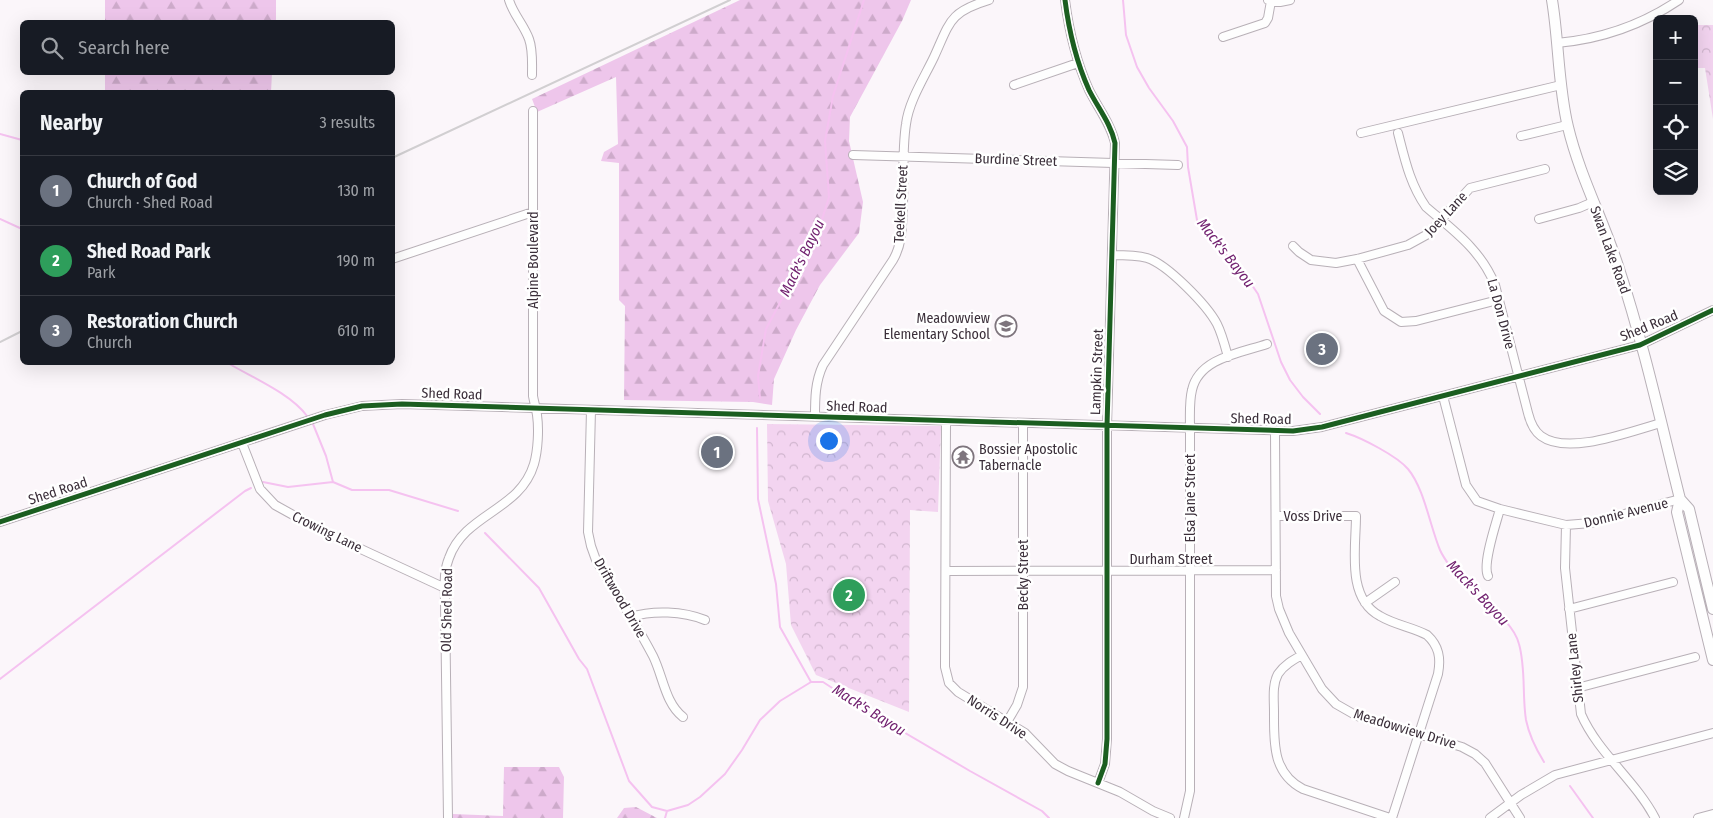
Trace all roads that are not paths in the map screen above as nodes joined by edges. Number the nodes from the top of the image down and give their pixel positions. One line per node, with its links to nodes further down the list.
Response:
1 (509, 0): 11 (street)
2 (989, 0): 20 (street, Teekell Street)
3 (1065, 0): 10 (street, Lampkin Street)
4 (1270, 0): 5 (street); 8 (street)
5 (1290, 0)
6 (1552, 0): 9 (main road, Swan Lake Road)
7 (1679, 0): 9 (street)
8 (1223, 36)
9 (1557, 43): 13 (main road, Swan Lake Road)
10 (1078, 64): 12 (street); 21 (street, Lampkin Street)
11 (532, 75)
12 (1014, 85)
13 (1561, 85): 15 (main road, Swan Lake Road); 17 (street)
14 (533, 111): 25 (street, Alpine Boulevard)
15 (1568, 125): 18 (street); 24 (main road, Swan Lake Road)
16 (1398, 133): 27 (street, La Don Drive)
17 (1361, 134)
18 (1520, 136)
19 (853, 155): 20 (street, Burdine Street)
20 (904, 156): 21 (street, Burdine Street); 41 (street, Teekell Street)
21 (1115, 163): 22 (street, Burdine Street); 29 (street, Lampkin Street)
22 (1178, 165)
23 (1545, 169): 27 (street, Joey Lane)
24 (1593, 202): 26 (street); 35 (main road, Swan Lake Road)
25 (532, 212): 30 (street); 39 (street, Alpine Boulevard)
26 (1539, 219)
27 (1442, 220): 31 (street, Joey Lane); 32 (street, La Don Drive)
28 (1293, 246): 31 (street, Joey Lane)
29 (1112, 255): 36 (street); 45 (street, Lampkin Street)
30 (395, 258)
31 (1357, 259): 32 (street)
32 (1498, 300): 37 (street, La Don Drive)
33 (1713, 310): 35 (street, Shed Road)
34 (1267, 344): 36 (street, Elsa Jane Street)
35 (1640, 345): 37 (street, Shed Road); 43 (main road, Swan Lake Road)
36 (1228, 357): 46 (street, Elsa Jane Street)
37 (1518, 376): 38 (street, Shed Road); 43 (street, La Don Drive)
38 (1442, 396): 47 (street, Shed Road); 50 (street, Donnie Avenue)
39 (535, 408): 40 (street, Shed Road); 48 (street, Shed Road); 62 (street, Old Shed Road)
40 (591, 410): 41 (street, Shed Road); 66 (street, Driftwood Drive)
41 (815, 418): 42 (street, Shed Road)
42 (946, 421): 44 (street, Shed Road); 58 (street, Norris Drive)
43 (1661, 423): 49 (main road, Swan Lake Road)
44 (1023, 424): 45 (street, Shed Road); 54 (street, Becky Street)
45 (1107, 426): 46 (street, Shed Road); 55 (street, Lampkin Street)
46 (1190, 429): 47 (street, Shed Road); 56 (street, Elsa Jane Street)
47 (1275, 432): 51 (street, Meadowview Drive)
48 (242, 443): 52 (street, Shed Road); 62 (street, Crowing Lane)
49 (1680, 499): 53 (street, Donnie Avenue); 65 (main road, Swan Lake Road); 70 (main road, Swan Lake Road)
50 (1500, 509): 53 (street, Donnie Avenue); 59 (street)
51 (1276, 516): 57 (street, Meadowview Drive); 63 (street, Voss Drive)
52 (0, 522)
53 (1566, 525): 64 (street, Shirley Lane)
54 (1023, 570): 55 (street, Durham Street); 58 (street, Durham Street); 73 (street, Becky Street)
55 (1107, 570): 56 (street, Durham Street); 77 (street, Lampkin Street)
56 (1190, 570): 57 (street, Durham Street); 82 (street, Elsa Jane Street)
57 (1276, 570): 68 (street, Meadowview Drive)
58 (947, 571): 73 (street, Norris Drive)
59 (1488, 576)
60 (1394, 582): 63 (street)
61 (1674, 582): 64 (street)
62 (445, 588): 80 (street, Old Shed Road)
63 (1365, 603): 74 (street)
64 (1569, 609): 71 (street, Shirley Lane)
65 (1713, 609)
66 (630, 617): 67 (street); 72 (street, Driftwood Drive)
67 (705, 620)
68 (1302, 655): 74 (street, Meadowview Drive); 83 (street)
69 (1696, 657): 71 (street)
70 (1713, 660)
71 (1577, 688): 76 (street, Shirley Lane)
72 (683, 717)
73 (1007, 722): 77 (street, Norris Drive)
74 (1419, 734): 78 (street, Meadowview Drive); 83 (street)
75 (1713, 734): 76 (street)
76 (1612, 760): 78 (street); 86 (street, Shirley Lane)
77 (1098, 783): 81 (street, Norris Drive)
78 (1511, 802): 84 (street); 85 (street, Meadowview Drive)
79 (1713, 814): 87 (street)
80 (448, 818)
81 (1170, 818)
82 (1184, 818)
83 (1391, 818)
84 (1490, 818)
85 (1520, 818)
86 (1655, 818)
87 (1698, 818)

